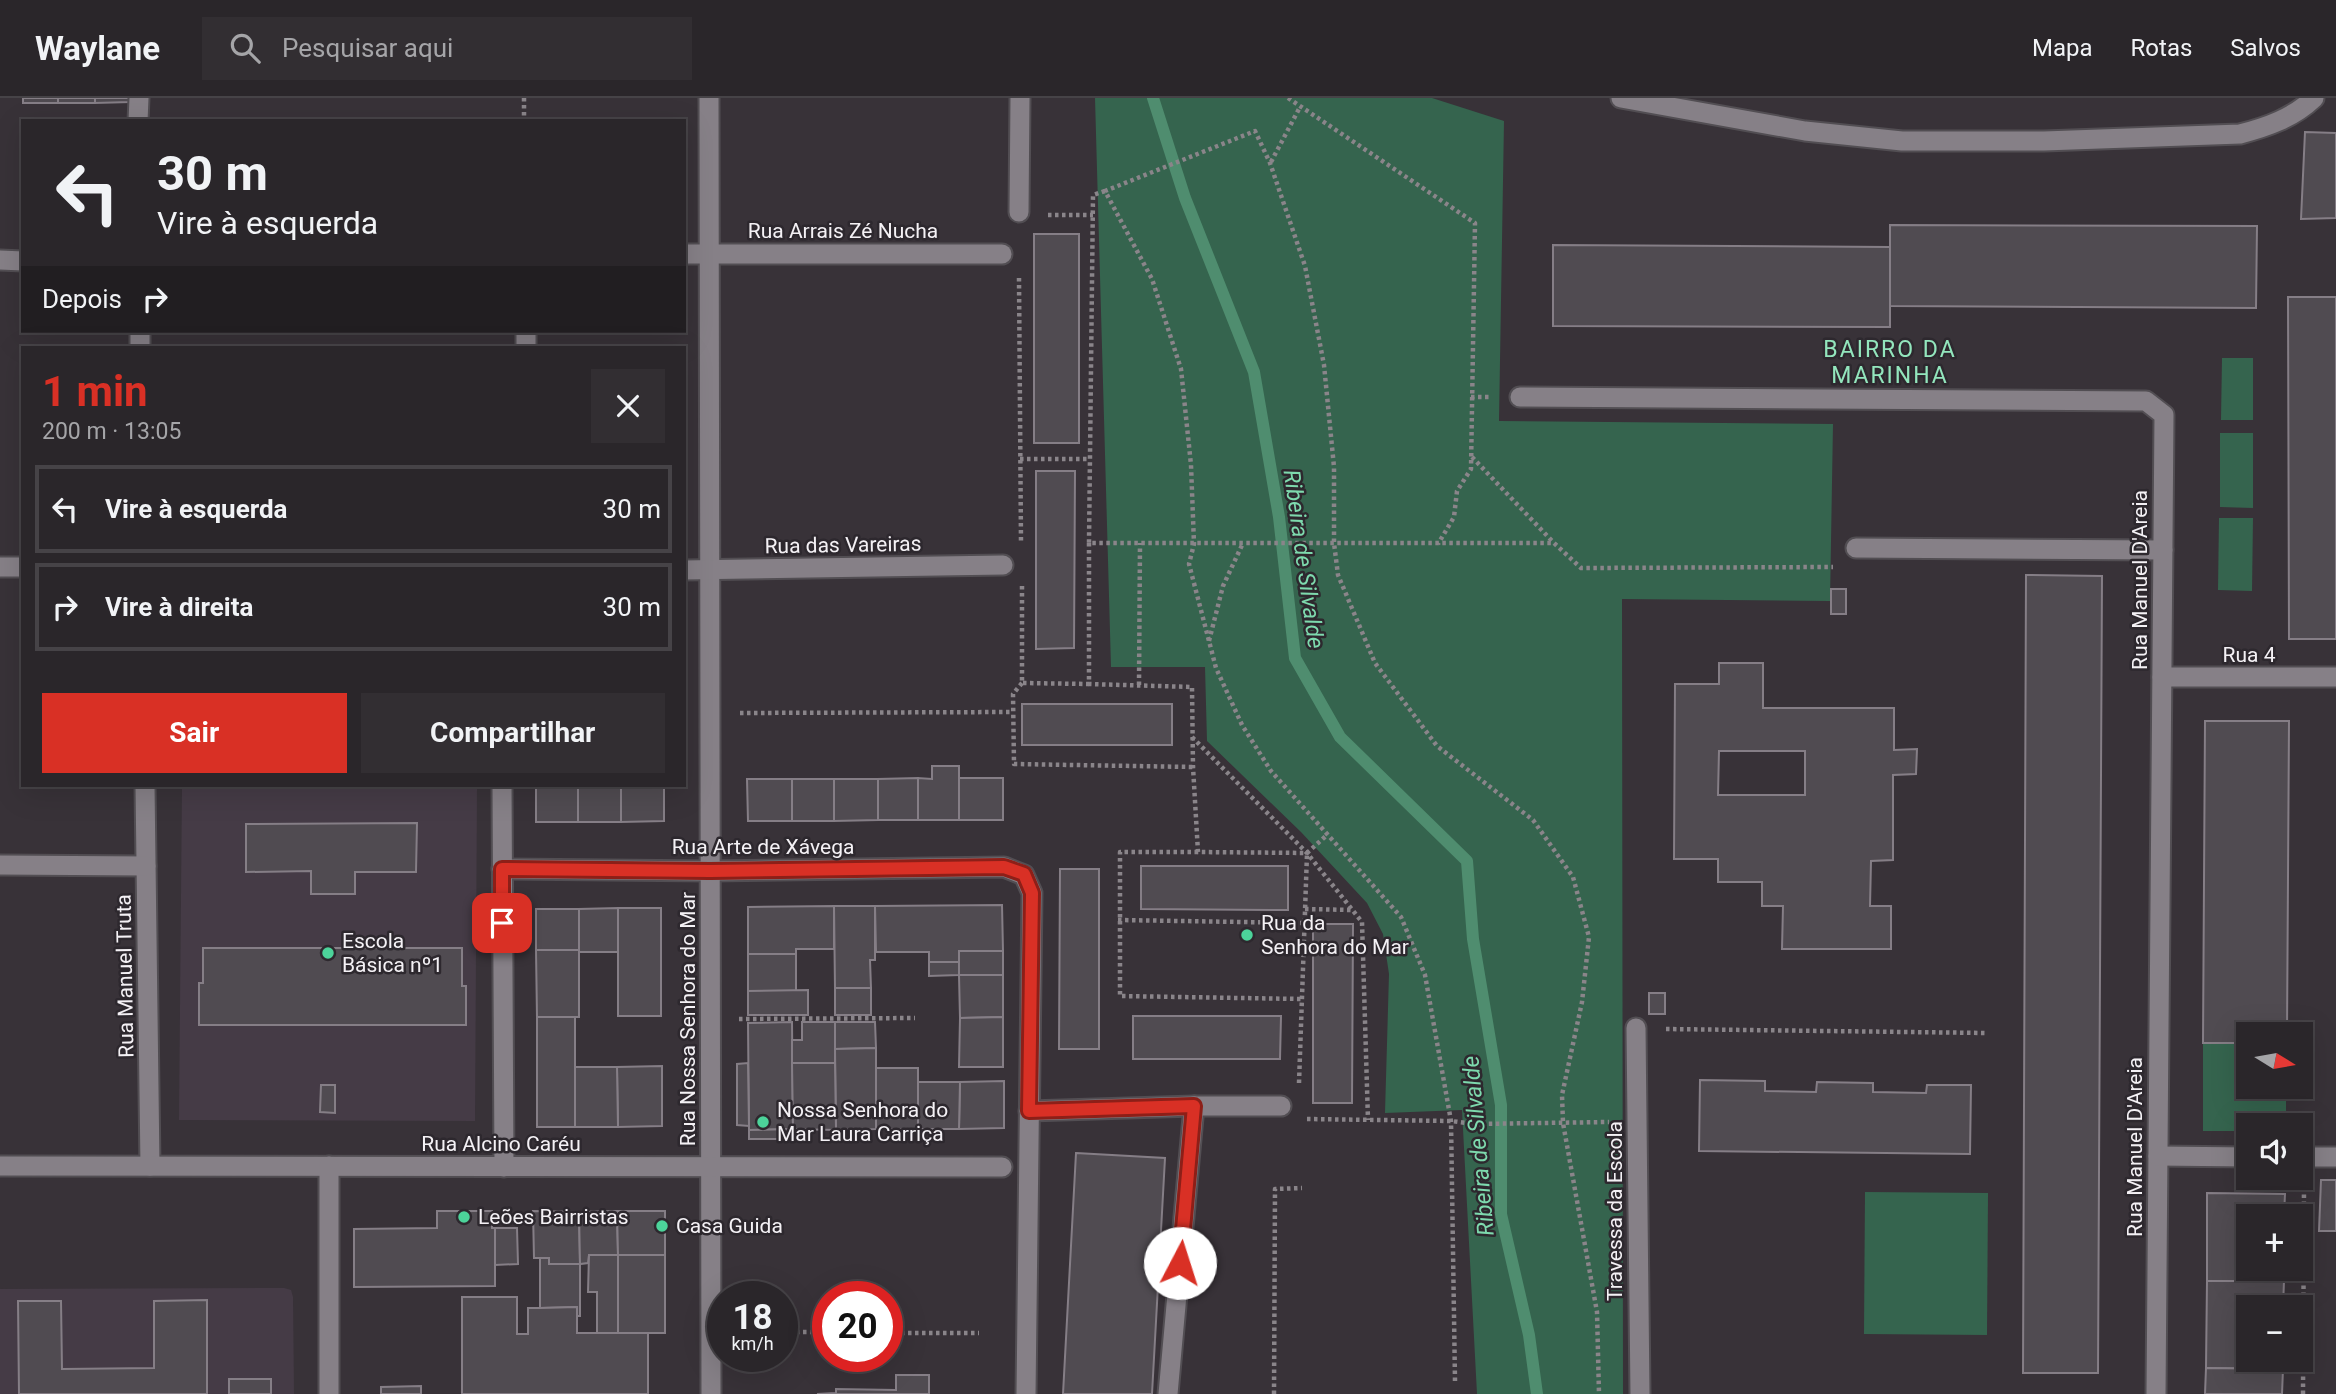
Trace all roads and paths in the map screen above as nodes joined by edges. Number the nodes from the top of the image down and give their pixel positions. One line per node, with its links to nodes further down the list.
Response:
1 (139, 98): 9 (street)
2 (524, 98): 10 (path)
3 (709, 98): 16 (street, Rua Nossa Senhora do Mar)
4 (1020, 98): 13 (street)
5 (1288, 98): 8 (path)
6 (1621, 98): 7 (street)
7 (2314, 98)
8 (1300, 107): 11 (path); 22 (path)
9 (138, 119)
10 (524, 119)
11 (1270, 163): 12 (path); 25 (path)
12 (1105, 191): 14 (path); 29 (path)
13 (1019, 212): 14 (path)
14 (1093, 215): 24 (path)
15 (686, 254): 16 (street, Rua Arrais Zé Nucha)
16 (709, 254): 17 (street, Rua Arrais Zé Nucha); 40 (street, Rua Nossa Senhora do Mar)
17 (1002, 254)
18 (0, 260): 19 (street)
19 (21, 261)
20 (1019, 268): 23 (path)
21 (1520, 397): 33 (street, Rua Manuel D'Areia)
22 (1471, 457): 30 (path); 31 (path)
23 (1020, 459): 24 (path); 34 (path)
24 (1090, 459): 26 (path)
25 (1334, 542): 27 (path); 31 (path); 76 (path)
26 (1089, 543): 28 (path); 46 (path)
27 (1243, 543): 29 (path); 42 (path)
28 (1140, 544): 29 (path); 47 (path)
29 (1194, 544): 42 (path)
30 (1554, 544): 31 (path); 38 (path)
31 (1437, 545)
32 (1856, 548): 33 (street)
33 (2163, 550): 43 (street, Rua Manuel D'Areia)
34 (1021, 551)
35 (1003, 565): 40 (street, Rua das Vareiras)
36 (0, 567): 37 (street)
37 (21, 567)
38 (1843, 567)
39 (686, 570): 40 (street, Rua das Vareiras)
40 (710, 570): 49 (street, Rua Nossa Senhora do Mar)
41 (1022, 577): 45 (path)
42 (1209, 641): 54 (path)
43 (2162, 677): 44 (street, Rua 4); 77 (street, Rua Manuel D'Areia)
44 (2336, 677)
45 (1022, 682): 46 (path); 48 (path)
46 (1089, 684): 47 (path)
47 (1139, 685): 50 (path)
48 (1012, 712): 49 (path); 51 (path)
49 (710, 713): 60 (street, Rua Nossa Senhora do Mar)
50 (1192, 737): 51 (path); 56 (path)
51 (1193, 767): 55 (path)
52 (145, 787): 58 (street, Rua Manuel Truta)
53 (502, 787): 59 (street)
54 (1327, 835): 56 (path); 74 (path)
55 (1198, 852): 56 (path); 63 (path)
56 (1307, 853): 61 (path); 62 (path)
57 (0, 865): 58 (street)
58 (146, 866): 82 (street, Rua Manuel Truta)
59 (502, 869): 60 (street, Rua Arte de Xávega); 84 (street)
60 (710, 871): 67 (street, Rua Nossa Senhora do Mar); 72 (street, Rua Arte de Xávega)
61 (1305, 909): 62 (path); 64 (path)
62 (1353, 910): 73 (path)
63 (1118, 920): 64 (path); 65 (path)
64 (1305, 923): 65 (path)
65 (1302, 999): 70 (path)
66 (915, 1018): 67 (path)
67 (711, 1019): 85 (street, Rua Nossa Senhora do Mar)
68 (1636, 1028): 69 (path); 75 (street, Travessa da Escola)
69 (1987, 1033)
70 (1290, 1105): 71 (street); 73 (path)
71 (1194, 1106): 72 (street); 95 (street)
72 (1029, 1111): 94 (street)
73 (1368, 1120): 74 (path)
74 (1451, 1121): 76 (path); 91 (path)
75 (1637, 1121): 76 (path); 98 (street, Travessa da Escola)
76 (1563, 1123): 97 (path)
77 (2158, 1157): 78 (street); 99 (street, Rua Manuel D'Areia)
78 (2236, 1157)
79 (2313, 1157): 80 (street)
80 (2336, 1157)
81 (0, 1166): 82 (street, Rua Alcino Caréu)
82 (150, 1166): 83 (street, Rua Alcino Caréu)
83 (329, 1166): 84 (street, Rua Alcino Caréu); 92 (street)
84 (504, 1167): 85 (street, Rua Alcino Caréu)
85 (711, 1167): 86 (street, Rua Alcino Caréu); 93 (street, Rua Nossa Senhora do Mar)
86 (1002, 1167)
87 (1301, 1188): 96 (path)
88 (2303, 1190): 100 (path)
89 (903, 1333): 90 (path)
90 (979, 1333)
91 (1455, 1381)
92 (329, 1394)
93 (711, 1394)
94 (1026, 1394)
95 (1168, 1394)
96 (1274, 1394)
97 (1598, 1394)
98 (1640, 1394)
99 (2156, 1394)
100 (2304, 1394)

